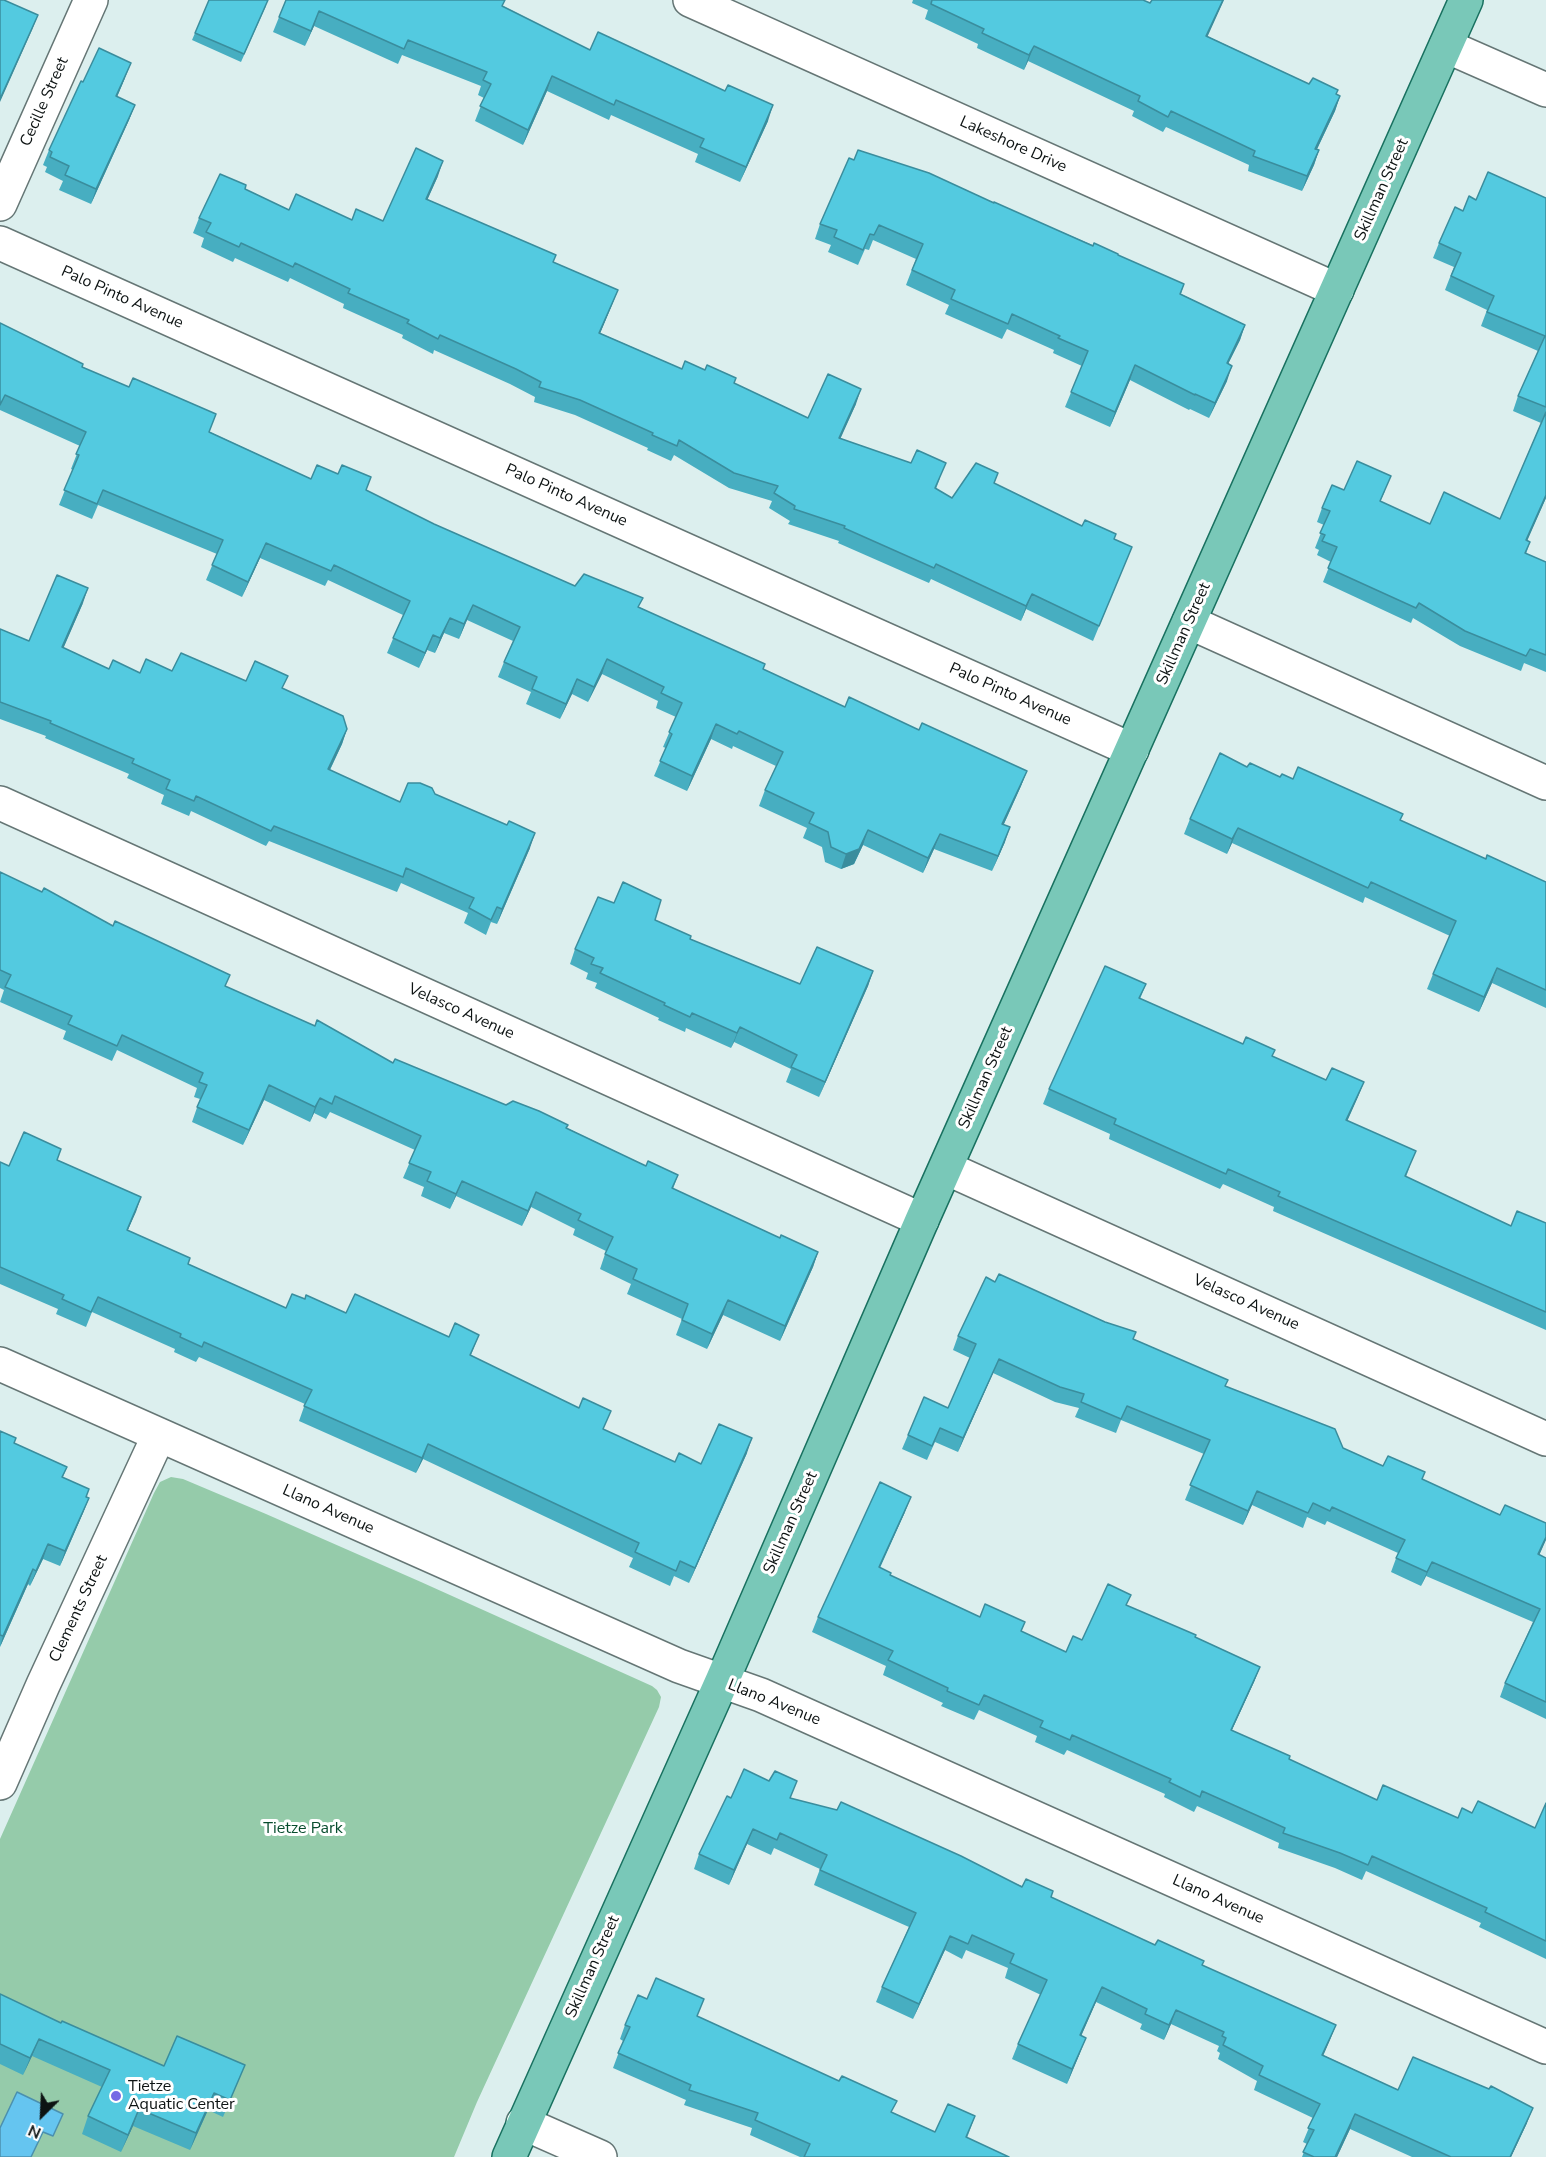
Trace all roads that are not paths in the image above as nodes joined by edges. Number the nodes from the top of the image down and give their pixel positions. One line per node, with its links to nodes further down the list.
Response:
1 (91, 0): 6 (street, Cecille Street)
2 (690, 0): 8 (street, Lakeshore Drive)
3 (1466, 0): 4 (main road, Skillman Street)
4 (1446, 46): 5 (street); 8 (main road, Skillman Street)
5 (1546, 90)
6 (0, 204)
7 (0, 243): 10 (street, Palo Pinto Avenue)
8 (1337, 290): 9 (main road, Skillman Street)
9 (1189, 622): 10 (main road, Skillman Street); 11 (street)
10 (1132, 750): 13 (main road, Skillman Street)
11 (1546, 783)
12 (0, 803): 14 (street, Velasco Avenue)
13 (945, 1168): 14 (main road, Skillman Street); 17 (street, Velasco Avenue)
14 (922, 1220): 18 (main road, Skillman Street)
15 (0, 1364): 16 (street, Llano Avenue)
16 (159, 1435): 18 (street, Llano Avenue); 19 (street, Clements Street)
17 (1546, 1439)
18 (722, 1682): 20 (street, Llano Avenue); 21 (main road, Skillman Street)
19 (0, 1783)
20 (1546, 2047)
21 (523, 2123): 22 (main road, Skillman Street); 23 (street)
22 (509, 2157)
23 (600, 2157)

